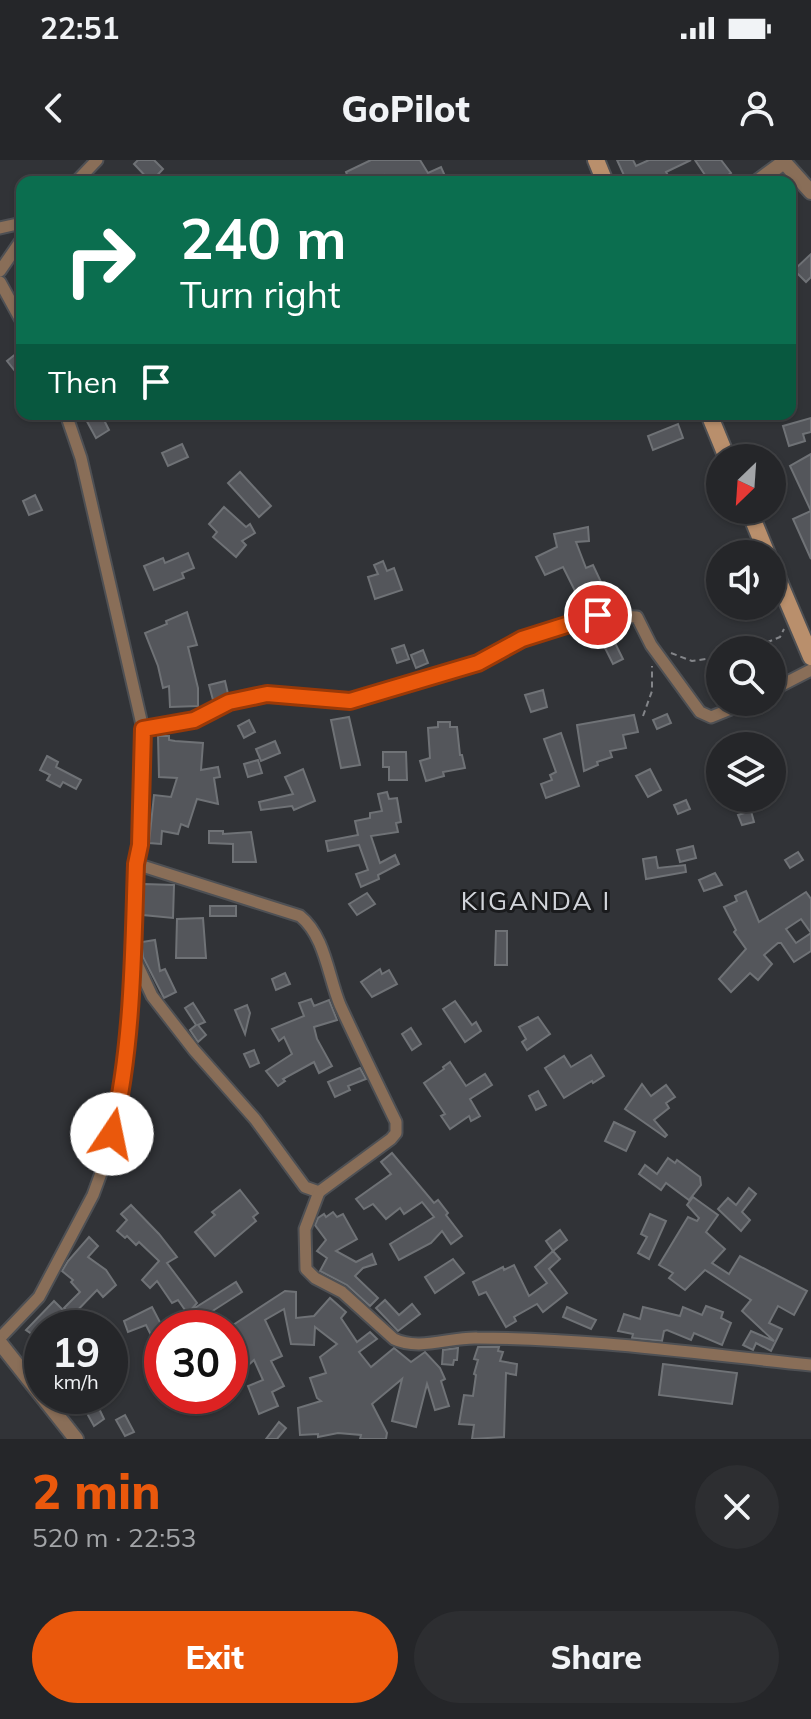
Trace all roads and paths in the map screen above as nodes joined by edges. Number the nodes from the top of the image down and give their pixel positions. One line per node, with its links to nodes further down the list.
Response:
1 (97, 160): 3 (street)
2 (785, 161): 4 (street); 5 (street)
3 (82, 176)
4 (765, 176)
5 (811, 192)
6 (16, 248): 7 (street)
7 (0, 271)
8 (0, 282): 9 (street)
9 (16, 311)
10 (68, 420): 20 (street)
11 (711, 420): 12 (main road)
12 (721, 444)
13 (786, 597): 14 (main road)
14 (792, 611): 15 (path); 16 (main road)
15 (780, 636)
16 (811, 657)
17 (811, 670): 18 (street)
18 (786, 683)
19 (706, 715): 20 (street)
20 (143, 729): 21 (street)
21 (136, 864): 22 (street); 23 (street)
22 (133, 955): 23 (street); 24 (street)
23 (319, 1192): 25 (street)
24 (0, 1340): 26 (street)
25 (811, 1365)
26 (76, 1439)

